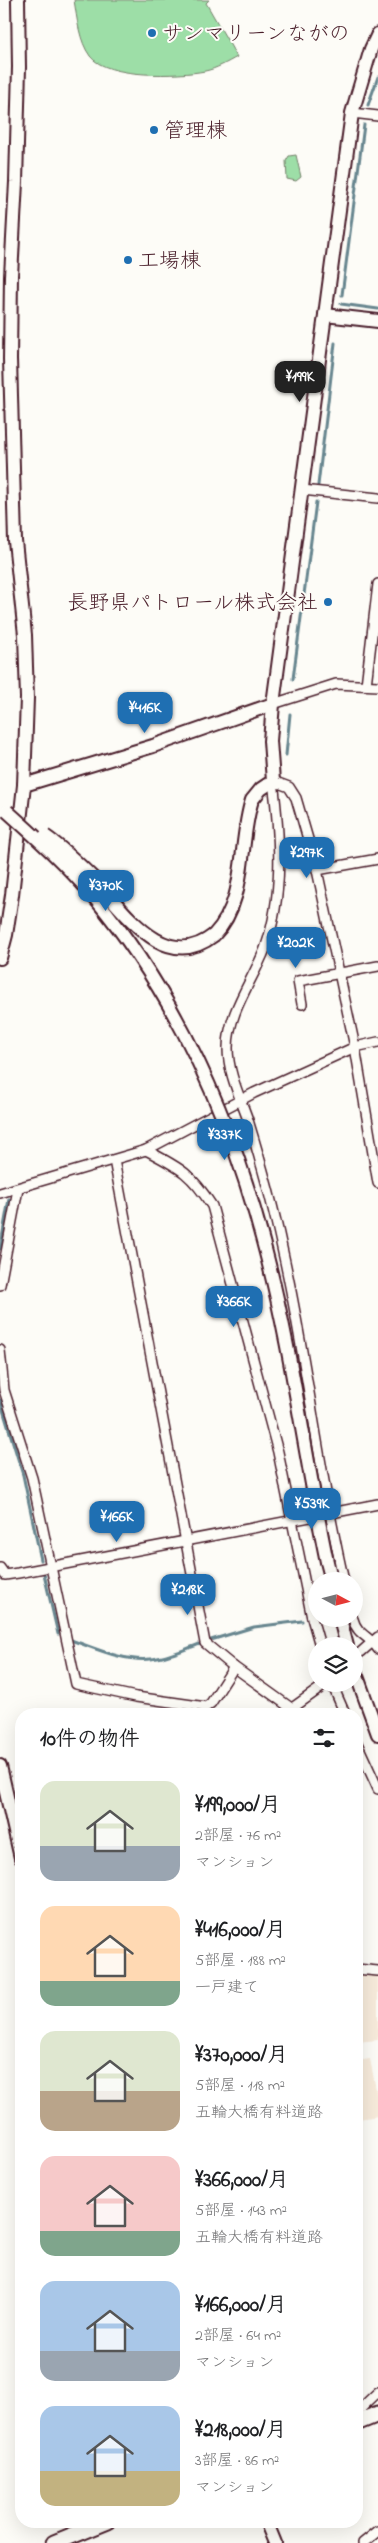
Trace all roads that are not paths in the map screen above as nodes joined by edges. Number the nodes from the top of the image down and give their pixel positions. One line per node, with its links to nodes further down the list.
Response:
1 (18, 0): 15 (street)
2 (378, 34): 3 (street)
3 (352, 113): 4 (street); 5 (street)
4 (378, 116)
5 (325, 315): 6 (street); 7 (street)
6 (378, 321)
7 (302, 490): 8 (street); 13 (street)
8 (378, 498)
9 (378, 584): 10 (street)
10 (376, 612): 11 (street)
11 (366, 684): 12 (street); 13 (street)
12 (378, 686)
13 (273, 704): 14 (street); 15 (street)
14 (273, 781): 16 (street, bridge); 18 (street); 25 (street)
15 (24, 784): 19 (street)
16 (4, 808): 40 (street, bridge)
17 (378, 859): 18 (street)
18 (317, 870): 21 (street)
19 (0, 958)
20 (378, 966): 21 (street)
21 (339, 973): 22 (street); 24 (street)
22 (302, 1004)
23 (378, 1042): 24 (street)
24 (355, 1047): 25 (street); 27 (street)
25 (241, 1101): 26 (street); 35 (street)
26 (146, 1150): 28 (street); 36 (street)
27 (376, 1159): 29 (street)
28 (114, 1160): 30 (street); 37 (street)
29 (378, 1183)
30 (18, 1189): 31 (street); 32 (street)
31 (0, 1193)
32 (0, 1286)
33 (0, 1350): 38 (street)
34 (378, 1504): 35 (street)
35 (328, 1515): 36 (street); 41 (street)
36 (292, 1522): 37 (street); 43 (street)
37 (186, 1541): 38 (street); 46 (street)
38 (52, 1566): 39 (street); 46 (street)
39 (0, 1568)
40 (330, 1572)
41 (342, 1572)
42 (356, 1628): 44 (street)
43 (317, 1637)
44 (376, 1642): 45 (street)
45 (363, 1651)
46 (234, 1667): 50 (street)
47 (315, 1692): 51 (street)
48 (335, 1692): 52 (street)
49 (363, 1692): 53 (street)
50 (284, 1708)
51 (292, 1708)
52 (342, 1708)
53 (378, 1734)
54 (363, 1756): 56 (street)
55 (0, 1766): 57 (street)
56 (378, 1789)
57 (15, 1832)
58 (363, 1970): 59 (street)
59 (378, 1971)
60 (378, 2392): 61 (street)
61 (363, 2407)
62 (378, 2414): 63 (main road)
63 (363, 2420)
64 (91, 2528): 67 (main road)
65 (269, 2528): 68 (street)
66 (378, 2531): 69 (street)
67 (54, 2543)
68 (275, 2543)
69 (363, 2543)

